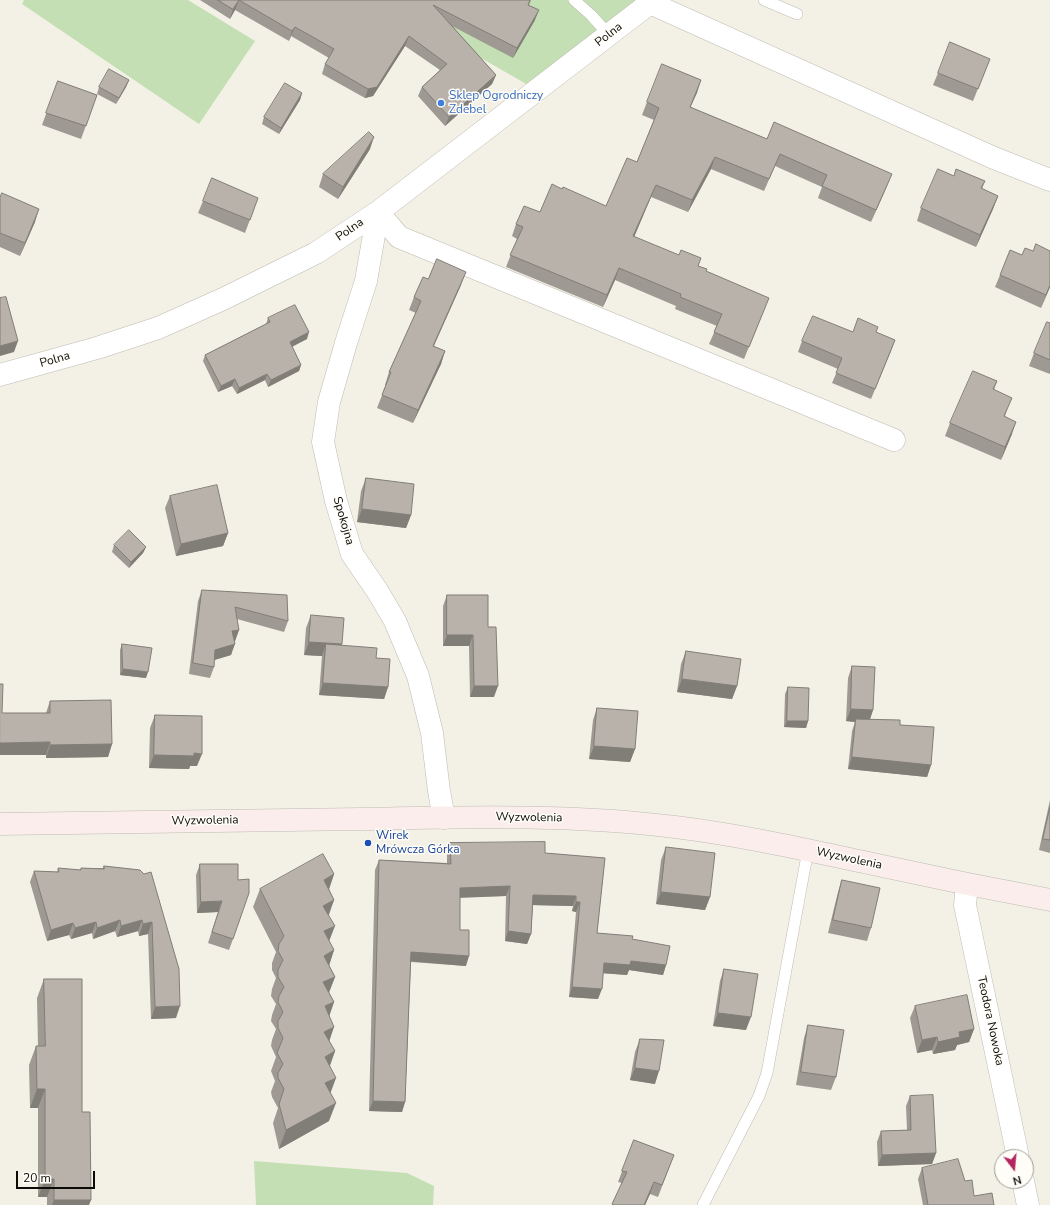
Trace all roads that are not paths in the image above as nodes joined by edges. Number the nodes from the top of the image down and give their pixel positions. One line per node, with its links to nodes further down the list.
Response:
1 (574, 0): 5 (lane)
2 (764, 0): 4 (lane)
3 (652, 1): 5 (street, Polna); 6 (street)
4 (797, 14)
5 (609, 35): 7 (street, Polna)
6 (1050, 180)
7 (378, 212): 8 (street, Polna); 9 (street); 10 (street, Spokojna)
8 (0, 376)
9 (894, 440)
10 (444, 818): 11 (street, Wyzwolenia); 12 (street, Wyzwolenia)
11 (0, 824)
12 (808, 850): 13 (street, Wyzwolenia); 17 (lane)
13 (967, 885): 14 (street, Wyzwolenia); 15 (street, Teodora Nowoka)
14 (1050, 900)
15 (1016, 1149)
16 (1025, 1189): 18 (street)
17 (703, 1205)
18 (1028, 1205)

